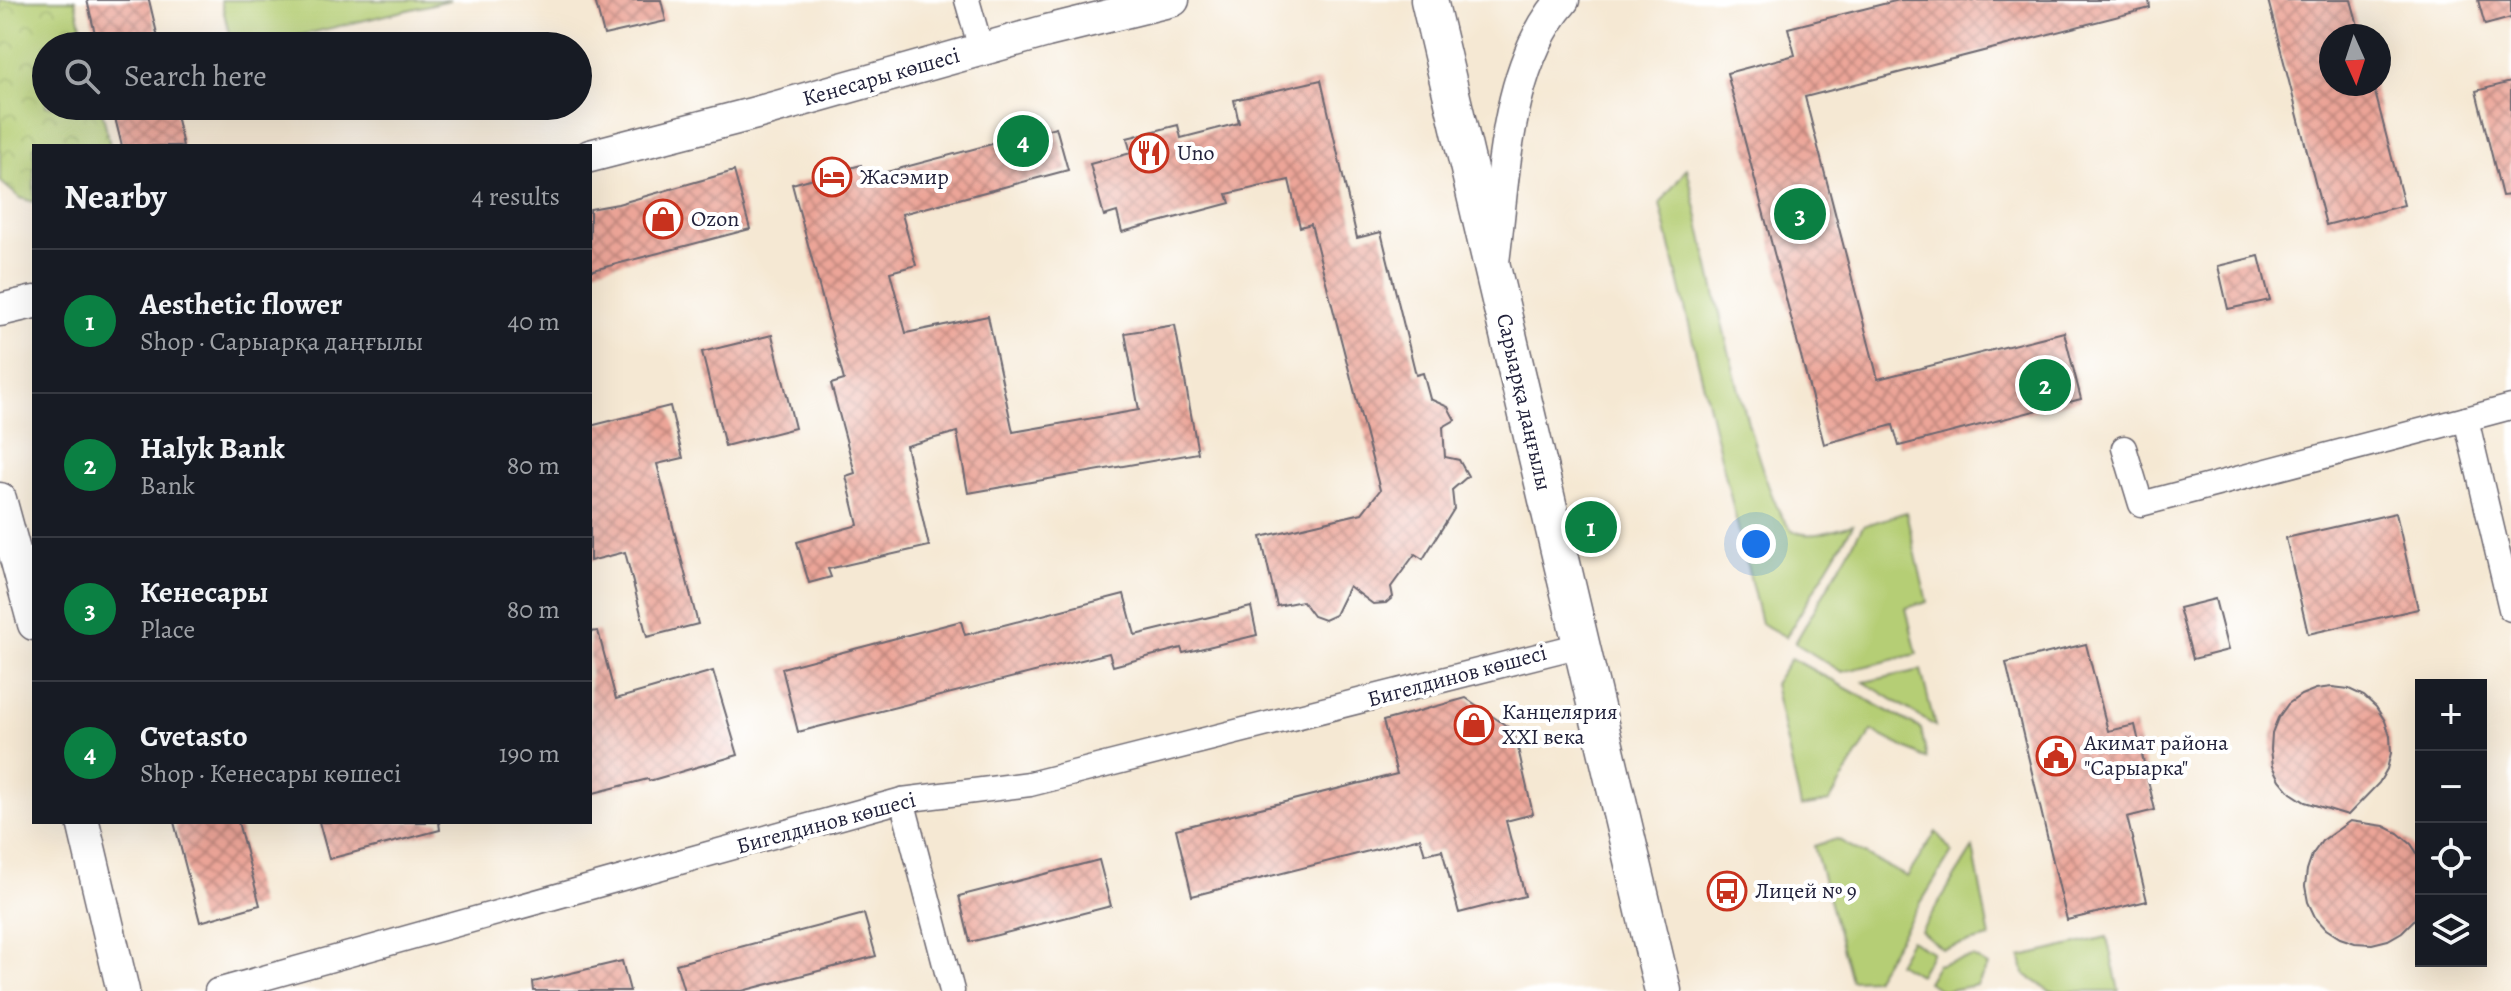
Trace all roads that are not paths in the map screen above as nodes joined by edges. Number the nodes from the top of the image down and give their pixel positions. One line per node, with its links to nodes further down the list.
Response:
1 (967, 0): 5 (street)
2 (1429, 0): 7 (main road, Сарыарқа даңғылы)
3 (1563, 0): 7 (main road)
4 (1159, 2): 5 (main road, Кенесары көшесі)
5 (981, 49): 6 (main road, Кенесары көшесі)
6 (592, 155)
7 (1492, 269): 16 (main road, Сарыарқа даңғылы)
8 (32, 302): 9 (main road)
9 (0, 310)
10 (2511, 407): 11 (street)
11 (2466, 419): 12 (street); 14 (street)
12 (2124, 448)
13 (0, 499): 15 (main road)
14 (2511, 609)
15 (32, 617)
16 (1581, 645): 17 (street, Бигелдинов көшесі); 22 (main road, Сарыарқа даңғылы)
17 (902, 800): 20 (street, Бигелдинов көшесі); 21 (street)
18 (83, 824): 19 (main road)
19 (123, 991)
20 (217, 991)
21 (952, 991)
22 (1663, 991)

